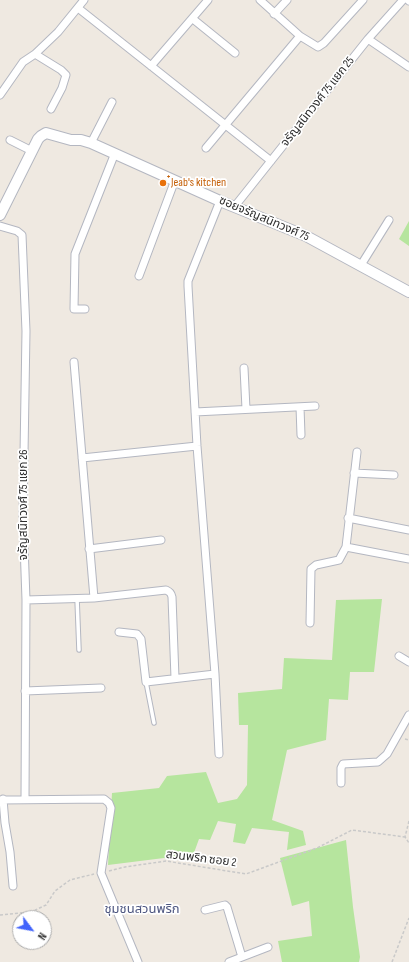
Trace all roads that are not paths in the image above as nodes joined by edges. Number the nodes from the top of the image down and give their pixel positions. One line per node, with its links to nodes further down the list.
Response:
1 (84, 0): 7 (street)
2 (208, 0): 9 (street)
3 (260, 0): 8 (street)
4 (287, 0): 8 (street)
5 (363, 0): 10 (street)
6 (403, 0): 11 (street, จรัญสนิทวงศ์ 75 แยก 25)
7 (78, 8): 13 (street); 14 (street)
8 (274, 14): 10 (street)
9 (193, 19): 12 (street); 14 (street)
10 (300, 36): 19 (street)
11 (368, 39): 15 (street); 25 (street, จรัญสนิทวงศ์ 75 แยก 25)
12 (235, 53)
13 (35, 54): 16 (street); 18 (street)
14 (151, 66): 19 (street)
15 (409, 67)
16 (0, 95)
17 (112, 102): 21 (street)
18 (51, 109)
19 (226, 125): 22 (street); 25 (street)
20 (10, 140): 23 (street)
21 (91, 143): 23 (street, ซอยจรัญสนิทวงศ์ 75); 24 (street, ซอยจรัญสนิทวงศ์ 75)
22 (206, 148)
23 (32, 151): 29 (street, ซอยจรัญสนิทวงศ์ 75)
24 (115, 153): 26 (street, ซอยจรัญสนิทวงศ์ 75); 35 (street)
25 (271, 161): 28 (street, จรัญสนิทวงศ์ 75 แยก 25)
26 (175, 180): 27 (street, ซอยจรัญสนิทวงศ์ 75); 33 (street)
27 (220, 201): 28 (street, ซอยจรัญสนิทวงศ์ 75); 41 (street)
28 (235, 206): 32 (street, ซอยจรัญสนิทวงศ์ 75)
29 (0, 214)
30 (389, 220): 32 (street)
31 (0, 226): 56 (street, จรัญสนิทวงศ์ 75 แยก 26)
32 (361, 265): 34 (street, ซอยจรัญสนิทวงศ์ 75)
33 (139, 276)
34 (409, 292)
35 (86, 309)
36 (74, 362): 45 (street)
37 (244, 368): 40 (street)
38 (315, 406): 39 (street)
39 (300, 407): 40 (street); 42 (street)
40 (246, 409): 41 (street)
41 (195, 412): 43 (street)
42 (301, 434)
43 (197, 446): 45 (street); 62 (street)
44 (357, 452): 46 (street)
45 (82, 458): 52 (street)
46 (354, 473): 47 (street); 48 (street)
47 (394, 475)
48 (348, 518): 49 (street); 51 (street)
49 (409, 530)
50 (161, 540): 52 (street)
51 (346, 547): 53 (street); 57 (street)
52 (89, 549): 55 (street)
53 (409, 559)
54 (77, 598): 55 (street); 56 (street); 59 (lane)
55 (94, 598): 63 (street)
56 (26, 600): 66 (street, จรัญสนิทวงศ์ 75 แยก 26)
57 (310, 624)
58 (119, 632): 64 (street)
59 (79, 650)
60 (399, 656): 61 (street)
61 (409, 662)
62 (215, 674): 63 (street); 69 (street)
63 (175, 678): 64 (street)
64 (146, 682): 68 (lane)
65 (101, 688): 66 (street)
66 (25, 691): 71 (street, จรัญสนิทวงศ์ 75 แยก 26)
67 (409, 715): 70 (street)
68 (154, 723)
69 (219, 754)
70 (341, 783)
71 (25, 799): 72 (street); 77 (street)
72 (2, 800): 73 (street)
73 (13, 886)
74 (205, 910): 76 (street)
75 (268, 947): 76 (street)
76 (242, 957): 78 (street)
77 (138, 962)
78 (229, 962)

